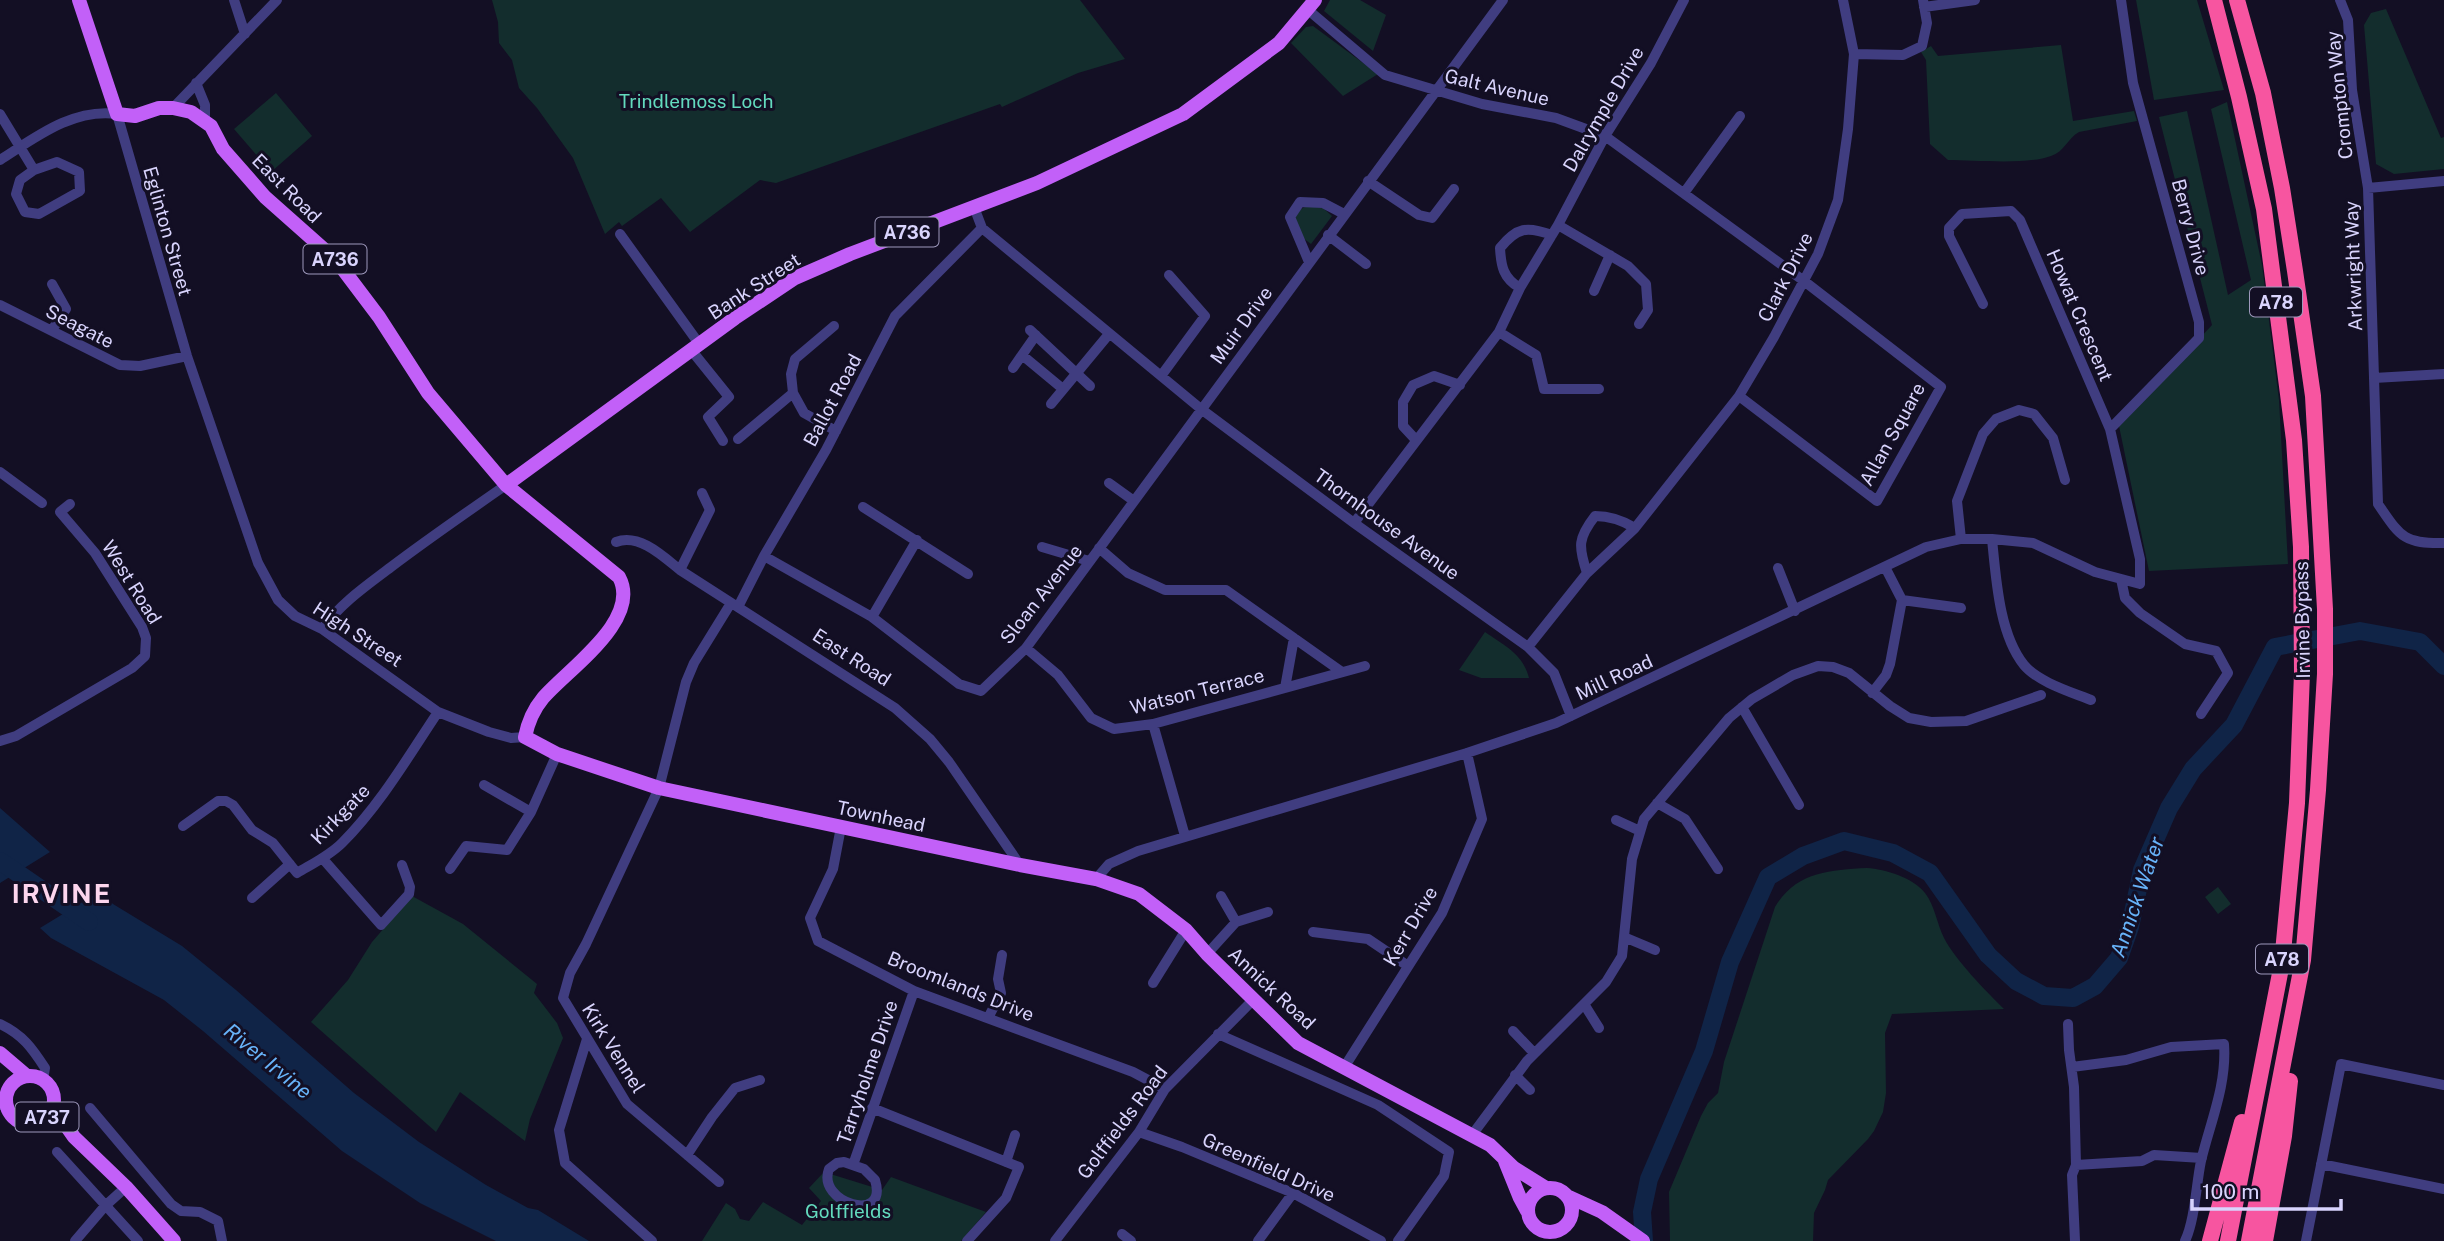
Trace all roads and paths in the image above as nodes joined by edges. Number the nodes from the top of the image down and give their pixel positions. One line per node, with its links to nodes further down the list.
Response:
1 (79, 0): 20 (main road)
2 (234, 0): 14 (street)
3 (277, 0): 14 (street)
4 (1503, 0): 17 (street, Muir Drive)
5 (1684, 0): 23 (street, Dalrymple Drive)
6 (1843, 0): 15 (street, Clark Drive)
7 (1975, 0): 12 (street)
8 (2121, 0): 69 (street, Berry Drive)
9 (2214, 0): 153 (highway, Irvine Bypass / A78)
10 (2236, 0): 152 (highway, Irvine Bypass / A78)
11 (2340, 0): 29 (street, Crompton Way)
12 (1923, 3): 15 (street)
13 (1311, 5): 17 (street, Galt Avenue); 32 (main road, Bank Street / A736)
14 (245, 34): 16 (street)
15 (1854, 54): 42 (street, Clark Drive)
16 (196, 83): 18 (street); 22 (street)
17 (1435, 91): 23 (street, Galt Avenue); 27 (street, Muir Drive)
18 (173, 108): 20 (main road); 22 (main road)
19 (0, 114): 24 (street)
20 (117, 114): 24 (street); 55 (street, Eglinton Street)
21 (1740, 116): 31 (street)
22 (205, 122): 77 (main road, East Road / A736)
23 (1605, 136): 31 (street, Galt Avenue); 35 (street, Dalrymple Drive)
24 (20, 147): 25 (street); 26 (street)
25 (0, 160)
26 (34, 170): 26 (street)
27 (1368, 181): 30 (street); 33 (street, Muir Drive)
28 (2444, 181): 29 (street, Arkwright Way)
29 (2368, 188): 60 (street, Arkwright Way)
30 (1454, 189)
31 (1684, 192): 42 (street, Galt Avenue)
32 (974, 207): 34 (street, Thornhouse Avenue); 53 (main road, Bank Street / A736)
33 (1345, 214): 37 (street, Muir Drive); 39 (street)
34 (982, 228): 52 (street, Thornhouse Avenue); 70 (street, Ballot Road)
35 (1555, 230): 38 (street); 44 (street, Dalrymple Drive); 44 (street)
36 (620, 234): 53 (street)
37 (1328, 235): 39 (street, Muir Drive); 40 (street)
38 (1610, 255): 45 (street); 48 (street)
39 (1309, 262): 68 (street, Muir Drive)
40 (1367, 264)
41 (1169, 275): 59 (street)
42 (1804, 281): 66 (street, Clark Drive); 66 (street, Allan Square)
43 (52, 284): 50 (street)
44 (1520, 288): 51 (street, Dalrymple Drive)
45 (1594, 291)
46 (1983, 304): 69 (street, Howat Crescent)
47 (0, 305): 50 (street, Seagate)
48 (1639, 324)
49 (834, 326): 65 (street)
50 (52, 330): 55 (street, Seagate)
51 (1499, 332): 61 (street, Dalrymple Drive); 64 (street)
52 (1109, 334): 57 (street); 59 (street, Thornhouse Avenue)
53 (696, 348): 73 (street); 77 (main road, Bank Street / A736)
54 (1022, 355): 56 (street); 57 (street); 63 (street)
55 (187, 356): 106 (street, High Street)
56 (1013, 368)
57 (1077, 373): 62 (street); 63 (street)
58 (2444, 374): 60 (street)
59 (1161, 376): 68 (street, Thornhouse Avenue)
60 (2374, 378): 89 (street, Arkwright Way)
61 (1460, 385): 72 (street, Dalrymple Drive); 72 (street)
62 (1090, 386)
63 (1063, 389): 67 (street)
64 (1599, 389)
65 (793, 393): 70 (street); 71 (street)
66 (1739, 396): 84 (street, Clark Drive)
67 (1051, 404)
68 (1201, 409): 79 (street, Sloan Avenue); 83 (street, Thornhouse Avenue)
69 (2110, 429): 100 (street, Howat Crescent)
70 (836, 431): 92 (street, Ballot Road)
71 (738, 439)
72 (1416, 440): 83 (street, Dalrymple Drive)
73 (723, 441)
74 (0, 472): 80 (street)
75 (2065, 480): 85 (street)
76 (1109, 483): 79 (street)
77 (506, 485): 106 (street, Bank Street); 121 (main road, East Road)
78 (702, 493): 96 (street)
79 (1134, 500): 91 (street, Sloan Avenue)
80 (42, 503)
81 (70, 504): 122 (street, West Road)
82 (863, 507): 87 (street)
83 (1354, 523): 108 (street, Thornhouse Avenue)
84 (1635, 528): 97 (street, Clark Drive); 97 (street)
85 (1961, 539): 86 (street, Mill Road); 94 (street, Mill Road)
86 (1992, 539): 99 (street, Mill Road); 115 (street)
87 (916, 540): 98 (street); 105 (street)
88 (616, 542): 96 (street, East Road)
89 (2444, 543)
90 (1042, 547): 93 (street)
91 (1099, 548): 93 (street, Sloan Avenue); 107 (street)
92 (764, 556): 102 (street, Ballot Road); 105 (street, Sloan Avenue)
93 (1089, 561): 109 (street, Sloan Avenue)
94 (1885, 567): 101 (street); 104 (street, Mill Road)
95 (1778, 568): 104 (street)
96 (680, 570): 102 (street, East Road)
97 (1587, 573): 108 (street, Clark Drive)
98 (968, 574)
99 (2121, 579): 100 (street, Mill Road); 118 (street)
100 (2140, 584)
101 (1902, 600): 103 (street); 113 (street)
102 (735, 605): 126 (street, Kirk Vennel); 138 (street, East Road)
103 (1961, 608)
104 (1795, 611): 119 (street, Mill Road)
105 (873, 617): 109 (street, Sloan Avenue)
106 (322, 629): 117 (street, High Street)
107 (1294, 638): 111 (street); 112 (street)
108 (1528, 647): 119 (street, Thornhouse Avenue)
109 (1026, 648): 120 (street, Watson Terrace)
110 (1366, 666): 111 (street, Watson Terrace)
111 (1342, 672): 112 (street, Watson Terrace)
112 (1285, 688): 120 (street, Watson Terrace)
113 (1872, 693): 114 (street); 116 (street)
114 (2041, 695)
115 (2091, 700)
116 (1742, 707): 127 (street); 128 (street)
117 (438, 712): 121 (street, High Street); 135 (street, Kirkgate)
118 (2201, 714)
119 (1571, 716): 123 (street, Mill Road)
120 (1153, 724): 134 (street)
121 (524, 737): 124 (main road, High Street)
122 (2, 741)
123 (1467, 753): 134 (street, Mill Road); 154 (street, Kerr Drive)
124 (557, 754): 126 (main road, High Street); 129 (street)
125 (484, 785): 129 (street)
126 (659, 788): 132 (main road, Townhead); 165 (street, Kirk Vennel)
127 (1657, 803): 133 (street); 140 (street)
128 (1800, 805)
129 (531, 812): 139 (street)
130 (1616, 820): 133 (street)
131 (183, 826): 136 (street)
132 (841, 827): 138 (main road, Townhead); 156 (street, Broomlands Drive)
133 (1640, 831): 148 (street)
134 (1185, 836): 141 (street, Mill Road)
135 (323, 859): 136 (street, Kirkgate); 137 (street)
136 (290, 864): 143 (street)
137 (402, 865)
138 (1020, 865): 141 (main road, Townhead)
139 (450, 869)
140 (1718, 869)
141 (1096, 879): 146 (main road, Annick Road)
142 (1221, 896): 145 (street)
143 (252, 898)
144 (1268, 912): 145 (street)
145 (1236, 922): 150 (street)
146 (1186, 930): 150 (main road, Annick Road); 155 (street)
147 (1313, 932): 154 (street)
148 (1624, 937): 149 (street); 158 (street)
149 (1655, 950)
150 (1207, 954): 157 (main road, Annick Road)
151 (1002, 955): 159 (street)
152 (2303, 960): 221 (highway, Irvine Bypass / A78); 222 (highway, A78)
153 (2282, 963): 219 (highway, A78); 220 (highway, Irvine Bypass / A78)
154 (1408, 966): 168 (street, Kerr Drive)
155 (1153, 983)
156 (915, 991): 159 (street, Broomlands Drive); 180 (street, Tarryholme Drive)
157 (1253, 1000): 164 (street, Golffields Road); 168 (main road, Annick Road)
158 (1584, 1004): 162 (street); 166 (street)
159 (988, 1018): 175 (street, Broomlands Drive)
160 (0, 1024): 172 (street)
161 (2068, 1024): 169 (street)
162 (1599, 1028)
163 (1513, 1031): 166 (street)
164 (1218, 1034): 175 (street, Golffields Road); 214 (street)
165 (587, 1039): 187 (street, Kirk Vennel); 209 (street)
166 (1534, 1053): 170 (street)
167 (0, 1054): 171 (main road, A737)
168 (1345, 1066): 184 (main road, Annick Road)
169 (2072, 1068): 189 (street); 193 (street)
170 (1515, 1075): 176 (street); 184 (street)
171 (27, 1076): 172 (main road, A737); 177 (main road, A737)
172 (43, 1080): 178 (main road, A737)
173 (760, 1080): 187 (street)
174 (2444, 1085): 191 (street)
175 (1165, 1088): 182 (street, Golffields Road)
176 (1530, 1090)
177 (3, 1099): 181 (main road, A737)
178 (53, 1107): 181 (main road, A737); 185 (main road, A737)
179 (90, 1108): 208 (street)
180 (872, 1108): 190 (street); 192 (street, Tarryholme Drive)
181 (43, 1121): 185 (main road, A737)
182 (1139, 1132): 198 (street, Greenfield Drive); 211 (street, Golffields Road)
183 (1015, 1135): 190 (street)
184 (1472, 1135): 188 (main road, Annick Road)
185 (74, 1137): 195 (main road, A737)
186 (57, 1152): 200 (street)
187 (687, 1155): 194 (street, Kirk Vennel)
188 (1504, 1157): 196 (main road, Annick Road); 201 (main road)
189 (2202, 1158): 193 (street); 218 (street)
190 (1006, 1161): 210 (street)
191 (2321, 1164): 197 (street); 223 (street)
192 (853, 1165): 192 (street, Tarryholme Drive)
193 (2076, 1165): 217 (street)
194 (719, 1182)
195 (126, 1187): 200 (street); 207 (main road, A737)
196 (1546, 1188): 199 (main road); 201 (main road)
197 (2444, 1189)
198 (1293, 1193): 212 (street); 213 (street, Greenfield Drive)
199 (1567, 1196): 202 (main road); 203 (main road)
200 (105, 1206): 205 (street); 206 (street)
201 (1527, 1210): 204 (main road)
202 (1602, 1212): 203 (main road); 216 (main road)
203 (1568, 1222): 204 (main road); 215 (main road)
204 (1547, 1236)
205 (75, 1241)
206 (138, 1241)
207 (174, 1241)
208 (222, 1241)
209 (652, 1241)
210 (967, 1241)
211 (1055, 1241)
212 (1258, 1241)
213 (1381, 1241)
214 (1398, 1241)
215 (1564, 1241)
216 (1643, 1241)
217 (2075, 1241)
218 (2185, 1241)
219 (2210, 1241)
220 (2228, 1241)
221 (2249, 1241)
222 (2264, 1241)
223 (2306, 1241)

